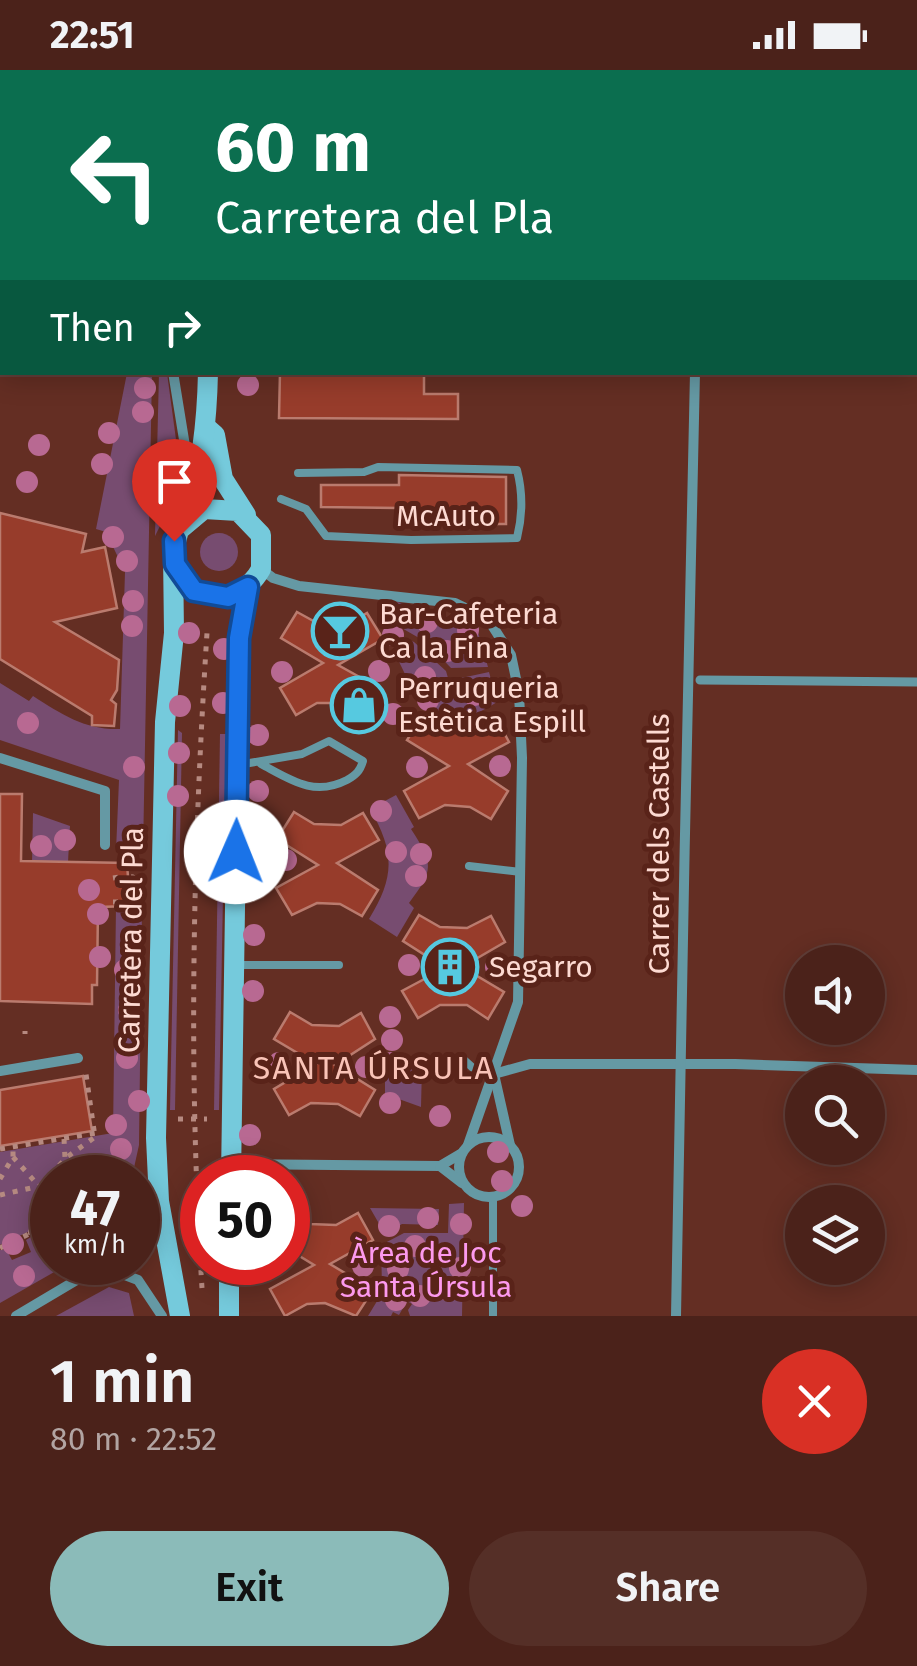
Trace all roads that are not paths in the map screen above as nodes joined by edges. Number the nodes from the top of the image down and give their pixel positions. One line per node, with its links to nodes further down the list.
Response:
1 (174, 375): 8 (street)
2 (208, 375): 4 (main road)
3 (695, 375): 24 (street, Carrer dels Castells)
4 (207, 428): 7 (main road); 8 (main road, Carretera del Pla)
5 (298, 473): 6 (lane, McAuto)
6 (282, 499)
7 (248, 517): 8 (main road); 10 (main road)
8 (182, 526): 9 (main road, Carretera del Pla)
9 (175, 564): 11 (main road); 30 (main road, Carretera del Pla)
10 (262, 568): 11 (main road); 19 (street)
11 (248, 587): 16 (main road)
12 (700, 680): 13 (street)
13 (917, 682)
14 (0, 758): 17 (street)
15 (262, 764): 15 (lane); 16 (lane)
16 (238, 765): 20 (main road)
17 (105, 846)
18 (469, 866): 19 (lane)
19 (520, 872): 27 (street)
20 (234, 964): 21 (lane); 31 (main road)
21 (339, 965)
22 (78, 1058): 26 (street)
23 (463, 1059): 27 (lane)
24 (683, 1066): 25 (street); 27 (street); 45 (street, Carrer dels Castells)
25 (917, 1070)
26 (0, 1071)
27 (494, 1074): 28 (street); 29 (street)
28 (510, 1146): 29 (street); 35 (street)
29 (465, 1149): 32 (street); 34 (street)
30 (157, 1155)
31 (231, 1155)
32 (440, 1166): 33 (street); 34 (street)
33 (310, 1168)
34 (468, 1187): 35 (street)
35 (493, 1196): 44 (lane)
36 (160, 1206): 42 (main road, Carretera del Pla)
37 (71, 1285): 40 (street)
38 (141, 1285): 41 (street)
39 (229, 1286): 43 (main road)
40 (16, 1316)
41 (162, 1316)
42 (180, 1316)
43 (228, 1316)
44 (493, 1316)
45 (676, 1316)

